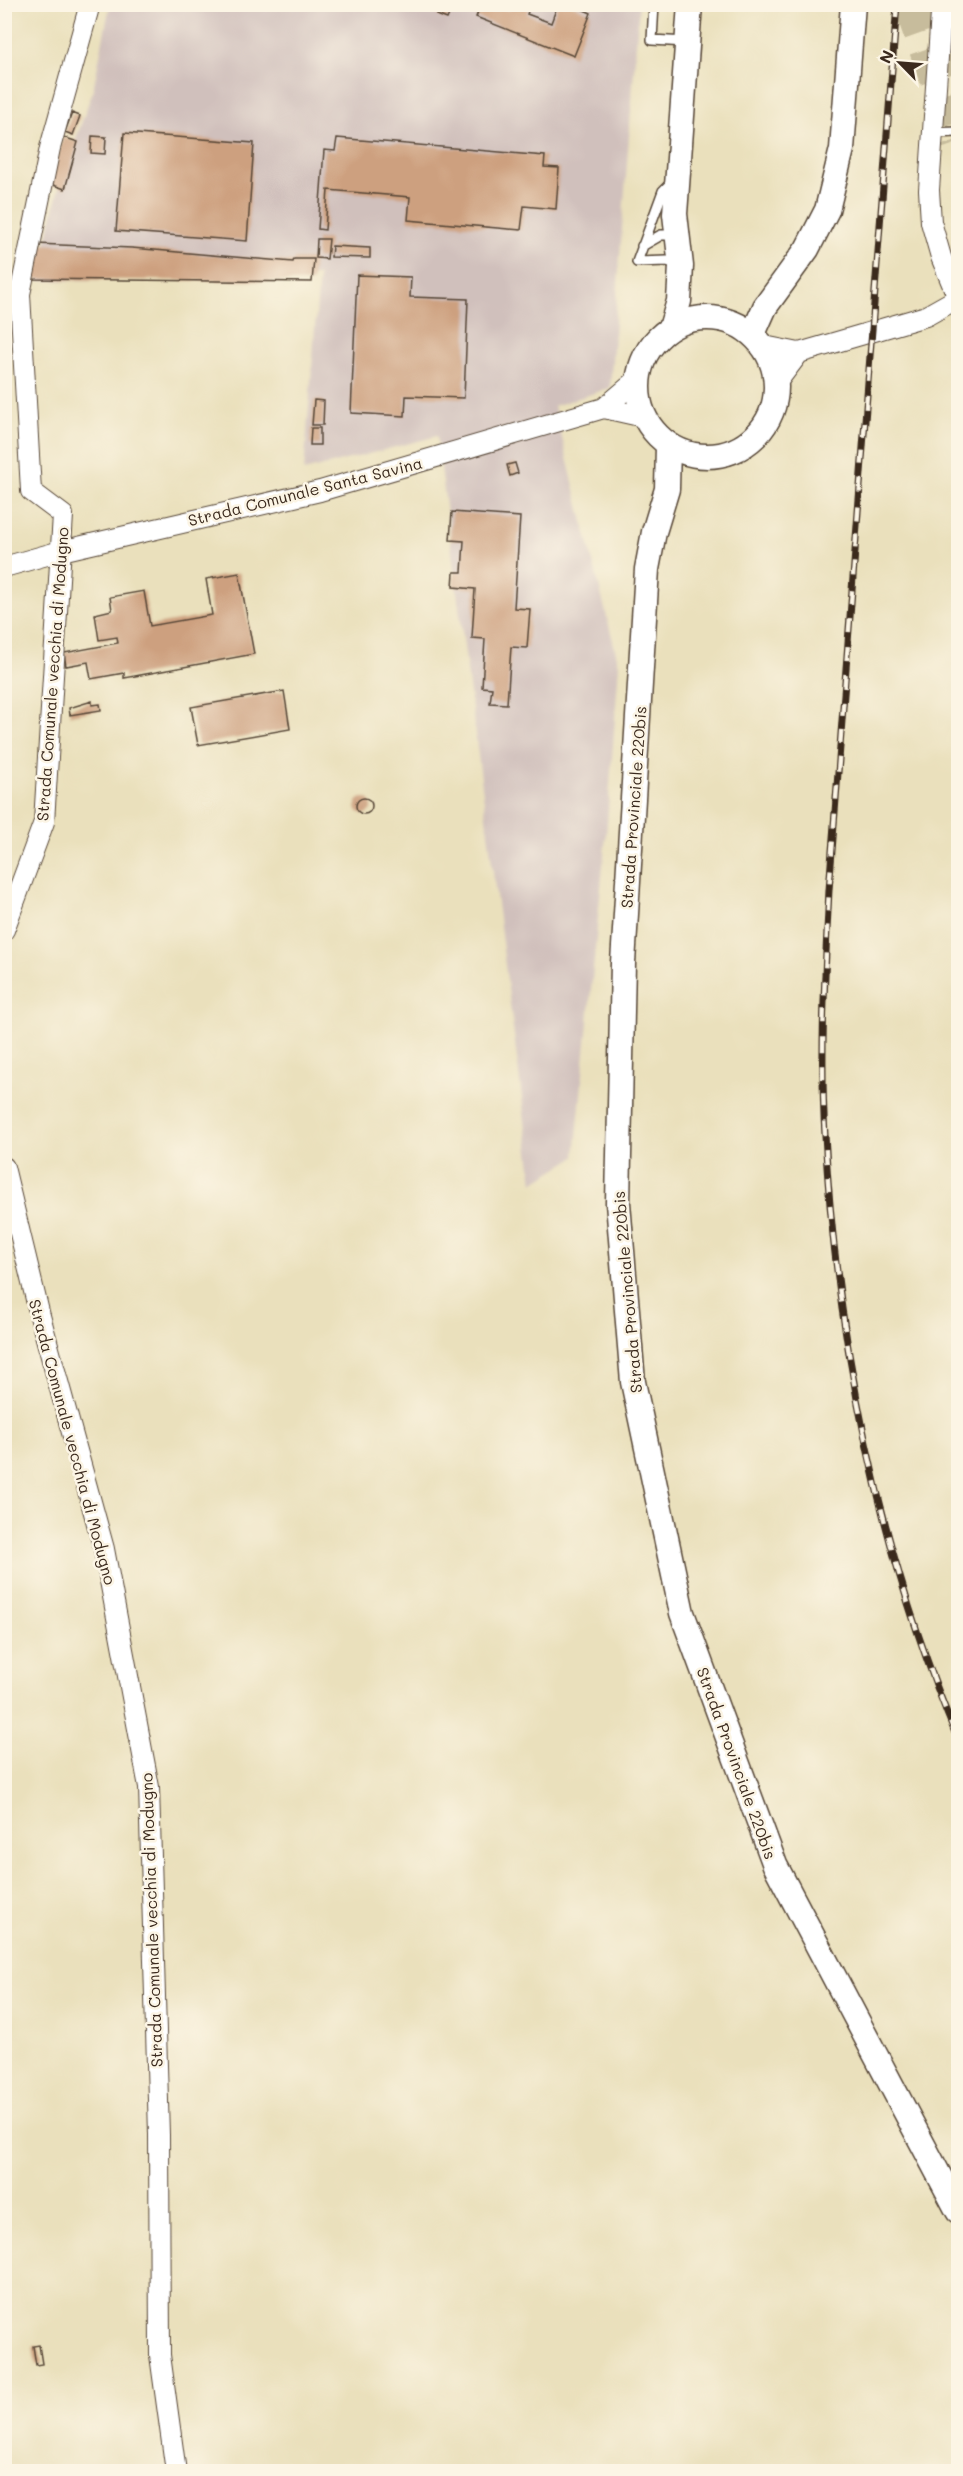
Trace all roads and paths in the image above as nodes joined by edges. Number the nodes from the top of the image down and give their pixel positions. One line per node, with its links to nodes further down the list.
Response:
1 (90, 4): 25 (street, Strada Comunale vecchia di Modugno)
2 (654, 4): 6 (lane)
3 (690, 4): 6 (street)
4 (853, 4): 16 (street)
5 (941, 13): 8 (street)
6 (688, 42): 9 (street)
7 (958, 132): 8 (lane)
8 (931, 133): 13 (street)
9 (678, 175): 10 (street); 11 (lane)
10 (676, 236): 11 (lane); 12 (street)
11 (640, 247): 12 (lane)
12 (681, 266): 14 (street); 15 (street)
13 (958, 298): 17 (street)
14 (713, 318): 15 (street); 16 (street)
15 (671, 328): 18 (street)
16 (759, 340): 17 (street); 19 (street)
17 (799, 353): 19 (street)
18 (638, 379): 20 (street, Strada Comunale Santa Savina); 21 (street)
19 (777, 382): 23 (street)
20 (604, 408): 21 (street, Strada Comunale Santa Savina); 25 (street, Strada Comunale Santa Savina)
21 (644, 417): 22 (street)
22 (668, 445): 23 (street); 24 (street, Strada Provinciale 220bis)
23 (699, 456): 24 (street, Strada Provinciale 220bis)
24 (667, 489): 29 (street, Strada Provinciale 220bis)
25 (61, 550): 26 (street, Strada Comunale Santa Savina); 27 (street, Strada Comunale vecchia di Modugno)
26 (4, 567)
27 (4, 930)
28 (4, 1167): 30 (street, Strada Comunale vecchia di Modugno)
29 (958, 2211)
30 (176, 2472)

